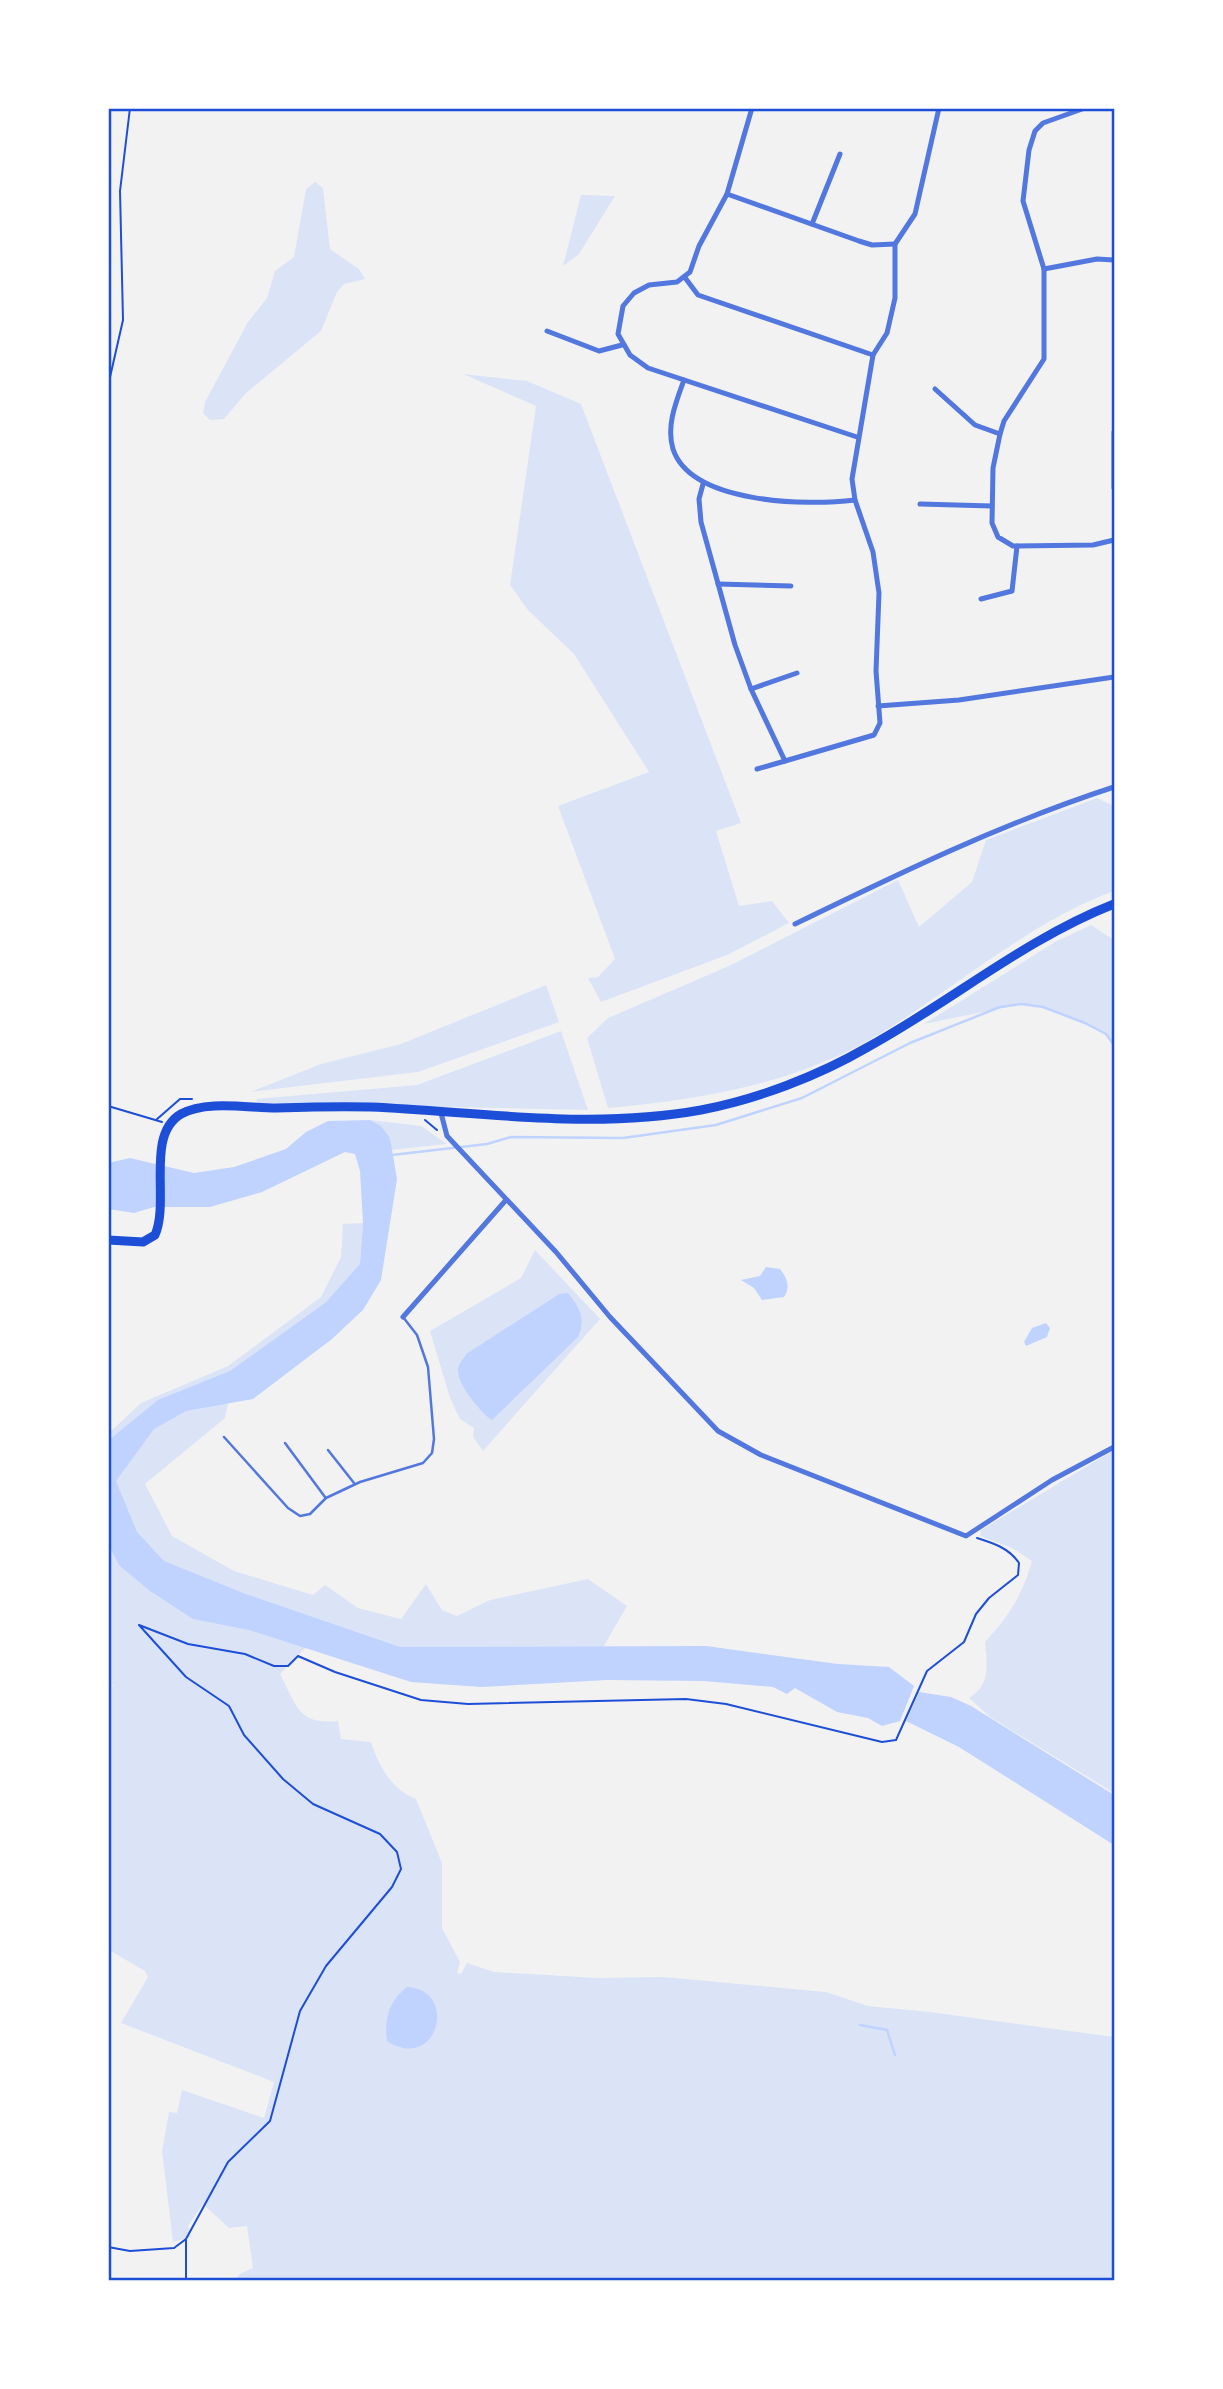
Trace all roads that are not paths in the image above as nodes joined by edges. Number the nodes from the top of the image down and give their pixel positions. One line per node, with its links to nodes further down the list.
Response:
1 (752, 108): 7 (street)
2 (939, 108): 9 (street)
3 (1055, 108): 5 (street)
4 (1084, 108): 5 (street)
5 (1056, 116): 11 (street)
6 (840, 154): 8 (street)
7 (727, 194): 8 (street); 12 (street)
8 (812, 224): 9 (street)
9 (895, 244): 15 (street)
10 (1115, 260): 11 (street)
11 (1044, 269): 19 (street)
12 (686, 279): 14 (street); 15 (street)
13 (547, 331): 14 (street)
14 (622, 345): 16 (street)
15 (873, 355): 20 (street)
16 (684, 380): 20 (street); 21 (street)
17 (935, 389): 19 (street)
18 (1114, 432): 22 (street)
19 (1000, 434): 25 (street)
20 (857, 437): 23 (street)
21 (703, 484): 23 (street); 28 (street)
22 (1115, 488)
23 (855, 500): 34 (street)
24 (920, 504): 25 (street)
25 (992, 506): 27 (street)
26 (1115, 540): 27 (street)
27 (1017, 546): 30 (street)
28 (718, 584): 29 (street); 33 (street)
29 (791, 586)
30 (982, 599)
31 (797, 673): 33 (street)
32 (1115, 677): 34 (street)
33 (751, 689): 35 (street)
34 (878, 706): 35 (street)
35 (785, 761): 36 (street)
36 (757, 769)
37 (1115, 787): 39 (street)
38 (1115, 904): 40 (main road)
39 (794, 924)
40 (441, 1112): 41 (street); 42 (main road)
41 (506, 1200): 43 (street); 46 (street)
42 (108, 1240)
43 (403, 1317): 48 (lane)
44 (224, 1437): 49 (lane)
45 (285, 1443): 49 (lane)
46 (1115, 1447)
47 (328, 1450): 48 (lane)
48 (355, 1484): 49 (lane)
49 (326, 1498)

